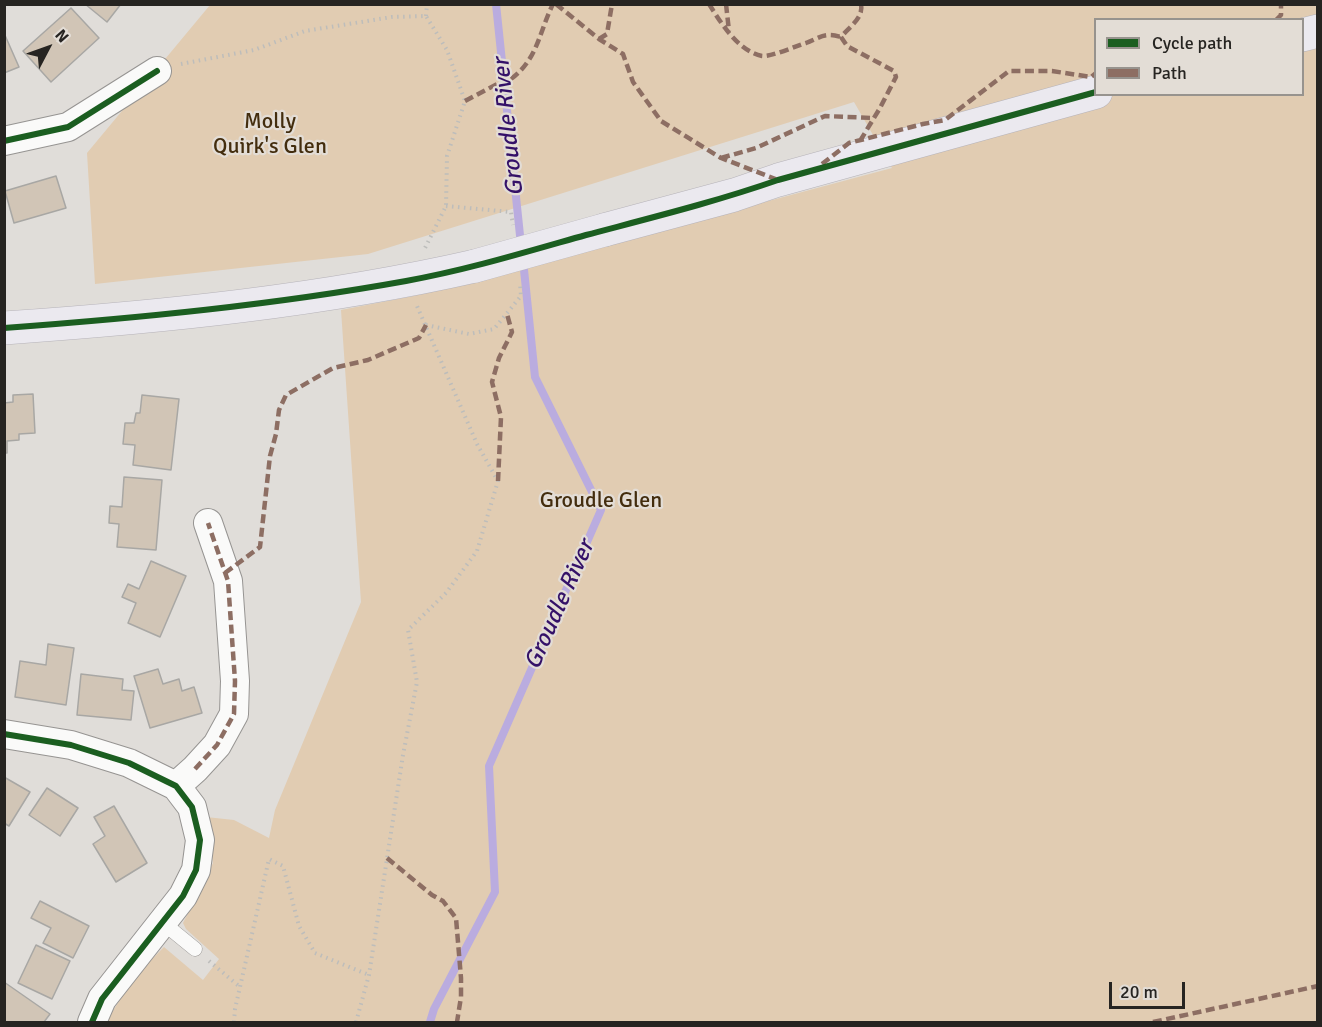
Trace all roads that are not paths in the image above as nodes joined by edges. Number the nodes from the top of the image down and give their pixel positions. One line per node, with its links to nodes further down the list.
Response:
1 (157, 70): 3 (street)
2 (1094, 92): 4 (highway, bridge)
3 (4, 141)
4 (4, 327)
5 (208, 523): 7 (street)
6 (4, 734): 7 (street)
7 (176, 786): 8 (street)
8 (162, 922): 9 (lane); 10 (street)
9 (195, 949)
10 (92, 1023)

